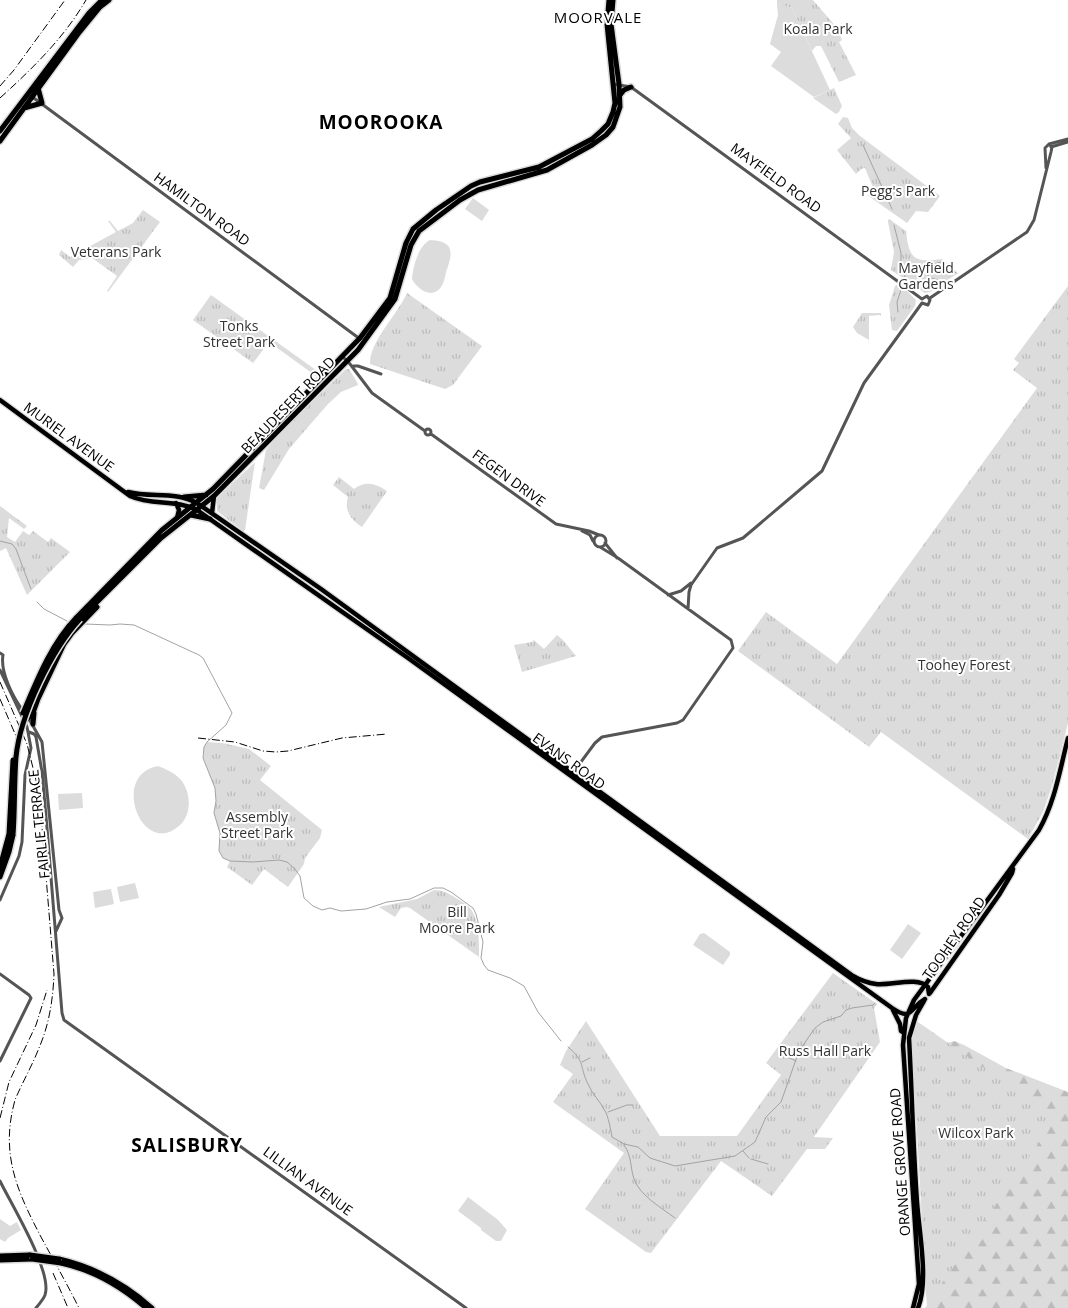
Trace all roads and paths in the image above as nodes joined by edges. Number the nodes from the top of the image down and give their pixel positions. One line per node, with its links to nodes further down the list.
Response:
1 (102, 0): 8 (highway)
2 (109, 0): 7 (highway)
3 (609, 0): 5 (highway, BEAUDESERT ROAD)
4 (613, 0): 5 (highway, BEAUDESERT ROAD)
5 (616, 84): 6 (street, MAYFIELD ROAD); 9 (highway, BEAUDESERT ROAD); 19 (highway, BEAUDESERT ROAD)
6 (631, 87): 9 (highway); 18 (street, MAYFIELD ROAD)
7 (38, 88): 8 (highway); 10 (highway)
8 (29, 95): 10 (street, HAMILTON ROAD); 11 (highway); 12 (highway)
9 (620, 95): 19 (highway, BEAUDESERT ROAD)
10 (42, 103): 11 (highway); 19 (street, HAMILTON ROAD)
11 (23, 108): 14 (highway)
12 (0, 131)
13 (1068, 140): 15 (street)
14 (0, 141)
15 (1050, 145): 16 (street); 16 (street)
16 (1046, 168): 17 (street)
17 (930, 298): 18 (street); 18 (street)
18 (922, 301): 40 (street)
19 (362, 340): 20 (highway, BEAUDESERT ROAD)
20 (345, 359): 21 (street); 25 (highway, BEAUDESERT ROAD); 26 (highway, BEAUDESERT ROAD)
21 (352, 366): 22 (street); 34 (street, FEGEN DRIVE)
22 (381, 374)
23 (0, 400): 24 (main road, MURIEL AVENUE)
24 (125, 491): 27 (main road, MURIEL AVENUE); 28 (main road, MURIEL AVENUE)
25 (208, 494): 27 (highway); 29 (highway, BEAUDESERT ROAD)
26 (214, 496): 29 (highway, BEAUDESERT ROAD); 32 (main road)
27 (184, 497): 29 (main road, MURIEL AVENUE)
28 (176, 503): 30 (main road, MURIEL AVENUE); 33 (main road)
29 (199, 506): 30 (highway, BEAUDESERT ROAD); 31 (highway, BEAUDESERT ROAD); 32 (main road, EVANS ROAD)
30 (192, 507): 33 (highway, BEAUDESERT ROAD)
31 (190, 515): 32 (highway); 44 (highway, BEAUDESERT ROAD)
32 (211, 516): 58 (main road, EVANS ROAD)
33 (177, 518): 46 (highway, BEAUDESERT ROAD)
34 (579, 530): 35 (street, FEGEN DRIVE); 36 (street, FEGEN DRIVE)
35 (599, 535): 36 (street); 37 (street)
36 (594, 541): 38 (street)
37 (605, 543): 38 (street); 39 (street)
38 (600, 547): 39 (street)
39 (618, 558): 43 (street)
40 (693, 581): 41 (street); 42 (street)
41 (682, 590): 42 (street); 43 (street)
42 (689, 594): 45 (street)
43 (668, 595): 45 (street)
44 (102, 599): 46 (highway, BEAUDESERT ROAD); 50 (highway)
45 (688, 609): 58 (street)
46 (78, 618): 59 (highway, BEAUDESERT ROAD, bridge)
47 (0, 653): 48 (street)
48 (1, 660): 52 (street)
49 (0, 670): 52 (street)
50 (45, 684): 51 (highway); 52 (highway)
51 (34, 710): 52 (highway); 53 (highway)
52 (27, 719): 53 (street, FAIRLIE TERRACE); 54 (street)
53 (33, 724): 55 (street, FAIRLIE TERRACE)
54 (29, 732): 55 (street); 57 (street)
55 (39, 738): 57 (street); 64 (street, FAIRLIE TERRACE); 64 (street, FAIRLIE TERRACE)
56 (1068, 738): 61 (main road, TOOHEY ROAD)
57 (32, 748): 63 (street)
58 (572, 774): 68 (main road, EVANS ROAD); 71 (main road, EVANS ROAD)
59 (11, 834): 60 (highway, BEAUDESERT ROAD); 62 (highway, BEAUDESERT ROAD)
60 (0, 867)
61 (1013, 868): 66 (main road, TOOHEY ROAD); 70 (main road, TOOHEY ROAD)
62 (0, 877)
63 (0, 900)
64 (55, 931): 75 (street, FAIRLIE TERRACE)
65 (0, 974): 78 (street)
66 (932, 976): 67 (main road); 69 (main road, TOOHEY ROAD)
67 (914, 982): 68 (main road, EVANS ROAD); 69 (main road)
68 (877, 984): 71 (main road)
69 (926, 985): 70 (main road); 74 (main road, TOOHEY ROAD)
70 (929, 994): 72 (main road, TOOHEY ROAD)
71 (874, 996): 73 (main road, EVANS ROAD)
72 (925, 1000): 74 (main road); 76 (main road, TOOHEY ROAD)
73 (892, 1008): 74 (main road, EVANS ROAD); 77 (main road)
74 (907, 1015): 77 (main road, ORANGE GROVE ROAD)
75 (64, 1020): 87 (street, LILLIAN AVENUE)
76 (914, 1021): 89 (main road, ORANGE GROVE ROAD)
77 (904, 1033): 88 (main road, ORANGE GROVE ROAD)
78 (0, 1061)
79 (0, 1181): 84 (street)
80 (0, 1256): 81 (highway)
81 (31, 1257): 82 (highway); 83 (highway, bridge)
82 (0, 1260)
83 (60, 1261): 85 (highway); 86 (highway)
84 (36, 1308)
85 (146, 1308)
86 (152, 1308)
87 (466, 1308)
88 (912, 1308)
89 (918, 1308)

